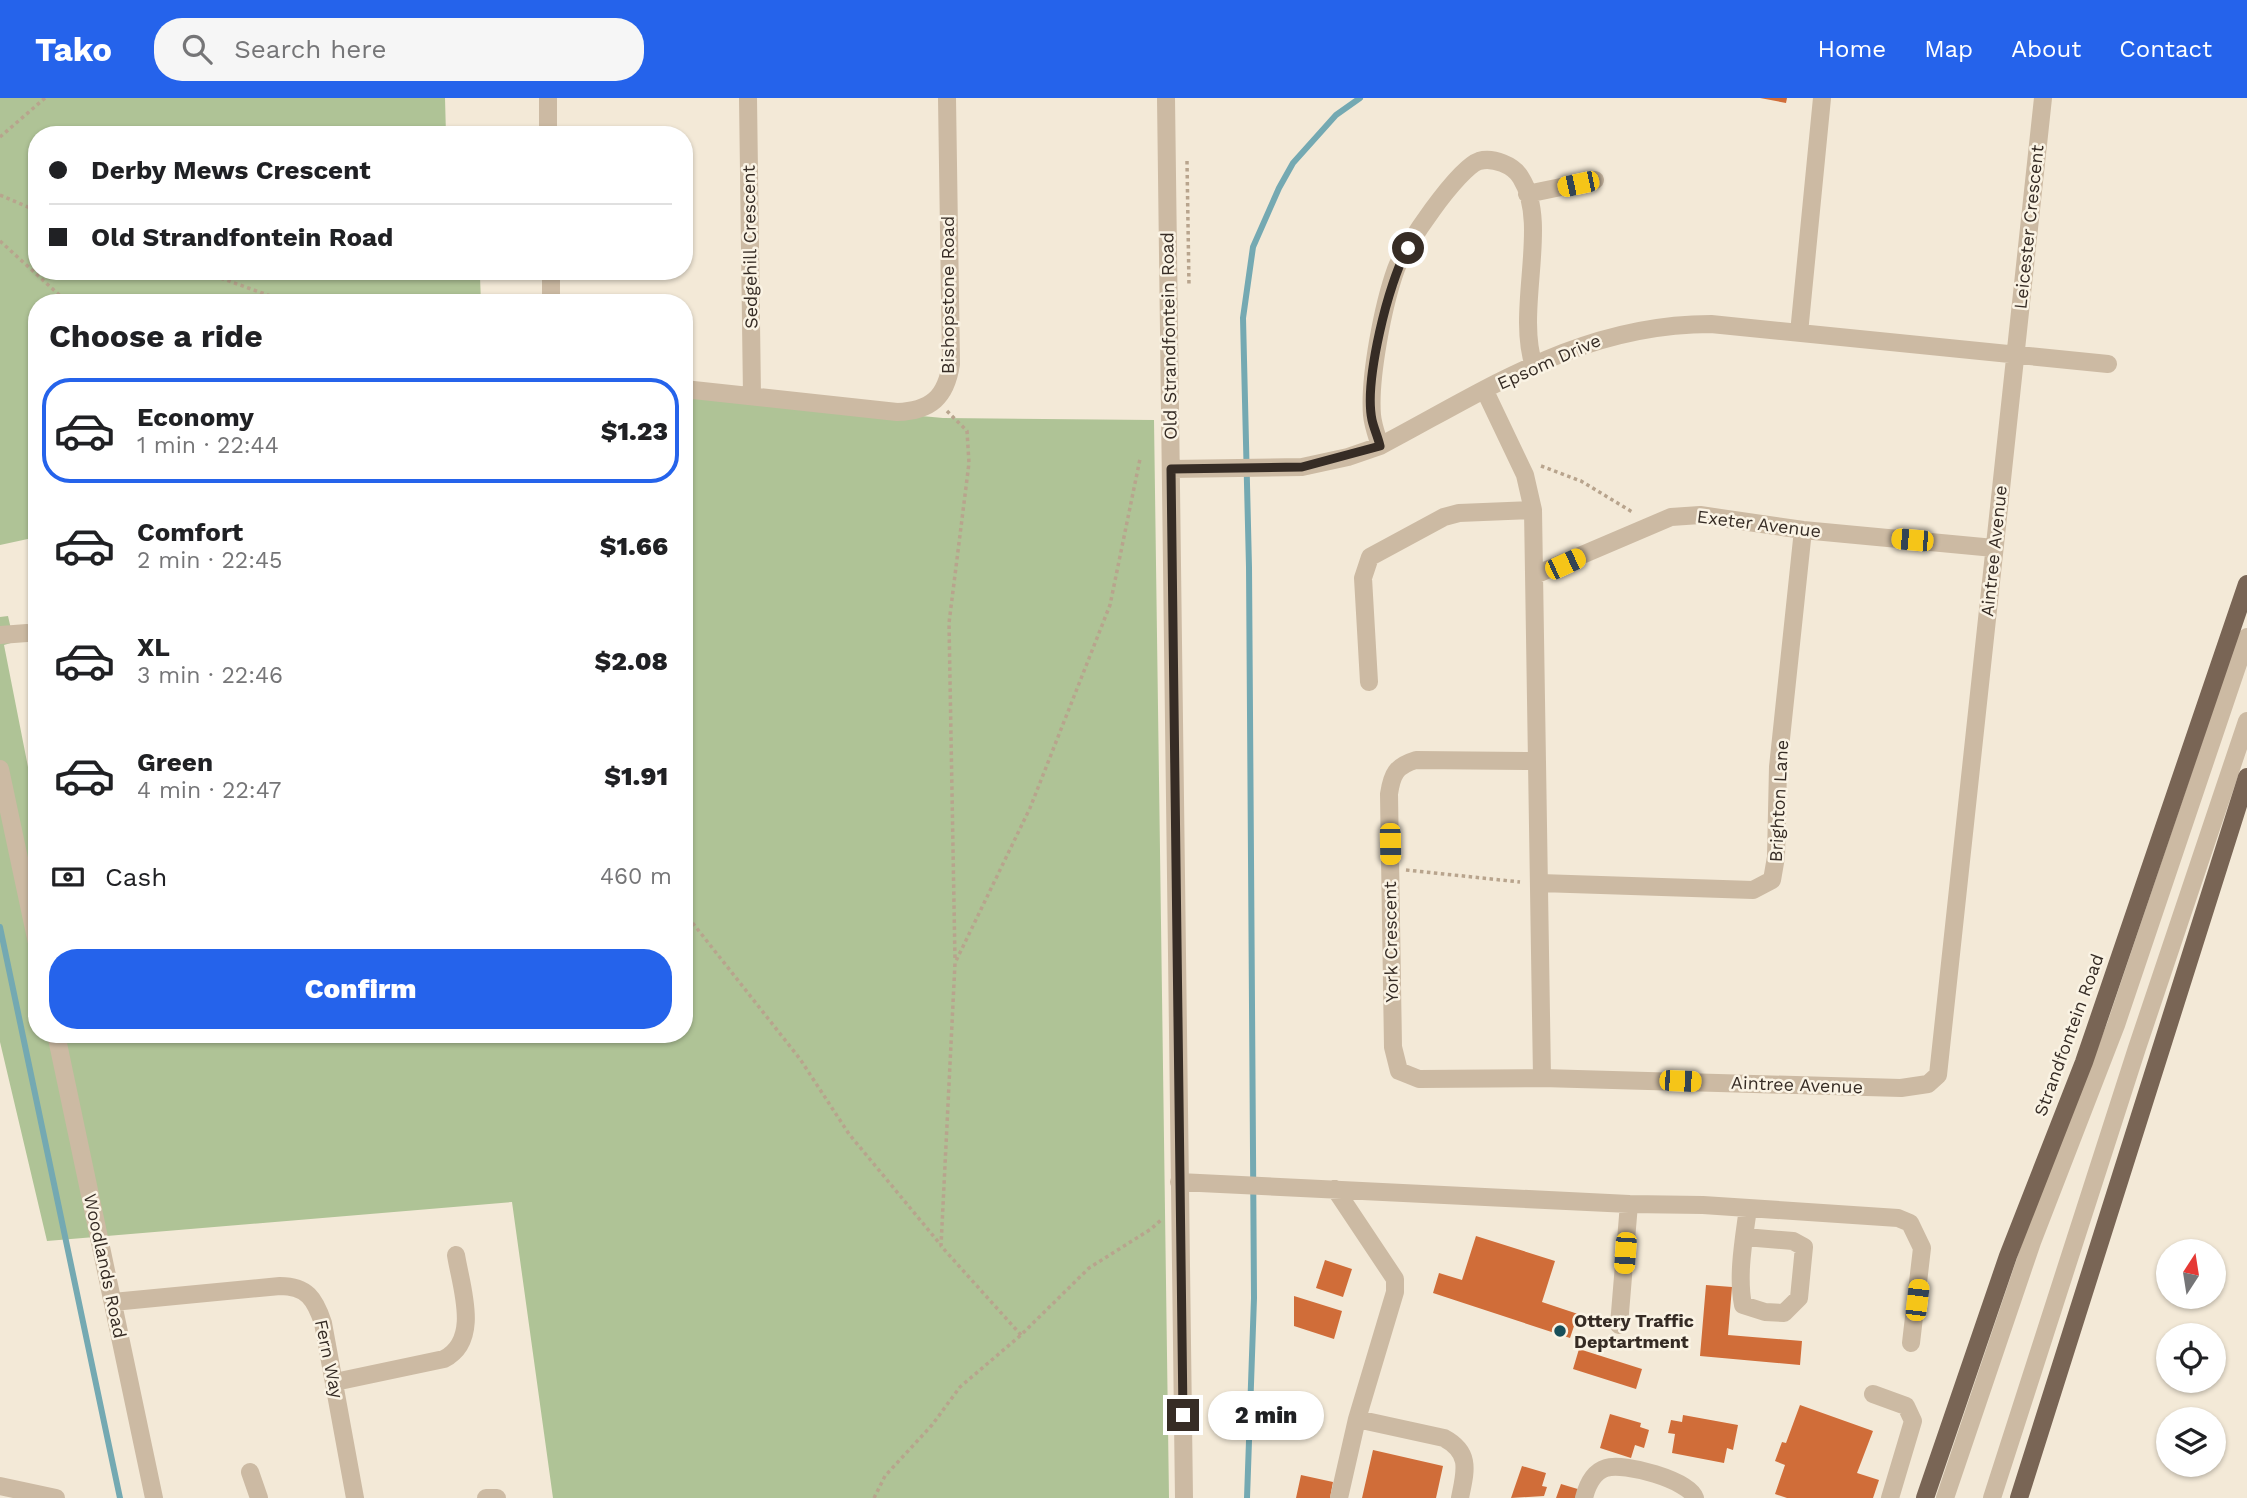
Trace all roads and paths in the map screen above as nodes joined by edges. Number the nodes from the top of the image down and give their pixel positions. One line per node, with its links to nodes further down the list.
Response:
1 (46, 98): 9 (path)
2 (548, 98): 8 (street)
3 (748, 98): 26 (street, Sedgehill Crescent)
4 (947, 98): 27 (street, Bishopstone Road)
5 (1166, 98): 31 (street, Old Strandfontein Road)
6 (1822, 98): 20 (street)
7 (2043, 98): 21 (street, Leicester Crescent)
8 (548, 126)
9 (0, 137)
10 (1595, 180): 11 (street)
11 (1527, 194): 23 (street); 28 (street)
12 (0, 195): 13 (path)
13 (28, 207)
14 (0, 241): 15 (path)
15 (28, 267)
16 (43, 280): 18 (path)
17 (226, 280): 19 (path)
18 (58, 294)
19 (265, 294)
20 (1799, 333): 21 (street, Epsom Drive); 23 (street, Epsom Drive)
21 (2014, 357): 22 (street, Epsom Drive); 35 (street, Aintree Avenue)
22 (2108, 364)
23 (1534, 366): 25 (street, Epsom Drive)
24 (693, 391): 26 (street)
25 (1485, 391): 28 (street, Epsom Drive); 30 (street)
26 (752, 396): 27 (street)
27 (937, 401): 50 (path)
28 (1380, 446): 31 (street, Epsom Drive)
29 (1140, 459): 50 (path)
30 (1519, 461): 32 (street); 33 (path)
31 (1171, 469): 53 (street, Old Strandfontein Road)
32 (1533, 510): 36 (street); 41 (street)
33 (1655, 523): 34 (street, Exeter Avenue); 36 (street, Exeter Avenue)
34 (1803, 530): 35 (street, Exeter Avenue); 47 (street, Brighton Lane)
35 (1994, 548): 52 (street, Aintree Avenue)
36 (1535, 575): 43 (street)
37 (2247, 584): 83 (main road, Strandfontein Road)
38 (27, 633): 39 (street)
39 (0, 635)
40 (2247, 637): 84 (street)
41 (1369, 682)
42 (2247, 721): 85 (street)
43 (1537, 761): 46 (street, York Crescent); 47 (street)
44 (0, 769): 48 (street)
45 (2247, 777): 86 (main road)
46 (1390, 868): 47 (path); 52 (street, York Crescent)
47 (1540, 883): 52 (street)
48 (28, 901)
49 (693, 923): 59 (path)
50 (955, 964): 59 (path)
51 (58, 1043): 61 (street, Woodlands Road)
52 (1542, 1077)
53 (1179, 1182): 54 (street); 77 (street, Old Strandfontein Road)
54 (1335, 1189): 55 (street); 67 (street)
55 (1629, 1204): 56 (street); 62 (street)
56 (1748, 1208): 58 (street); 64 (street)
57 (1166, 1215): 63 (path)
58 (1745, 1237): 58 (street)
59 (941, 1245): 63 (path)
60 (456, 1255): 65 (street)
61 (113, 1302): 65 (street, Fern Way); 71 (street, Woodlands Road)
62 (1619, 1325)
63 (1021, 1335): 76 (path)
64 (1911, 1343)
65 (335, 1382): 73 (street, Fern Way)
66 (1872, 1394): 82 (street)
67 (1357, 1419): 78 (street); 79 (street)
68 (250, 1472): 72 (street)
69 (0, 1486): 70 (street)
70 (56, 1498)
71 (154, 1498)
72 (259, 1498)
73 (355, 1498)
74 (485, 1498): 75 (street)
75 (497, 1498)
76 (874, 1498)
77 (1184, 1498)
78 (1339, 1498)
79 (1460, 1498)
80 (1584, 1498): 81 (street)
81 (1695, 1498)
82 (1890, 1498)
83 (1925, 1498)
84 (1945, 1498)
85 (1992, 1498)
86 (2019, 1498)

